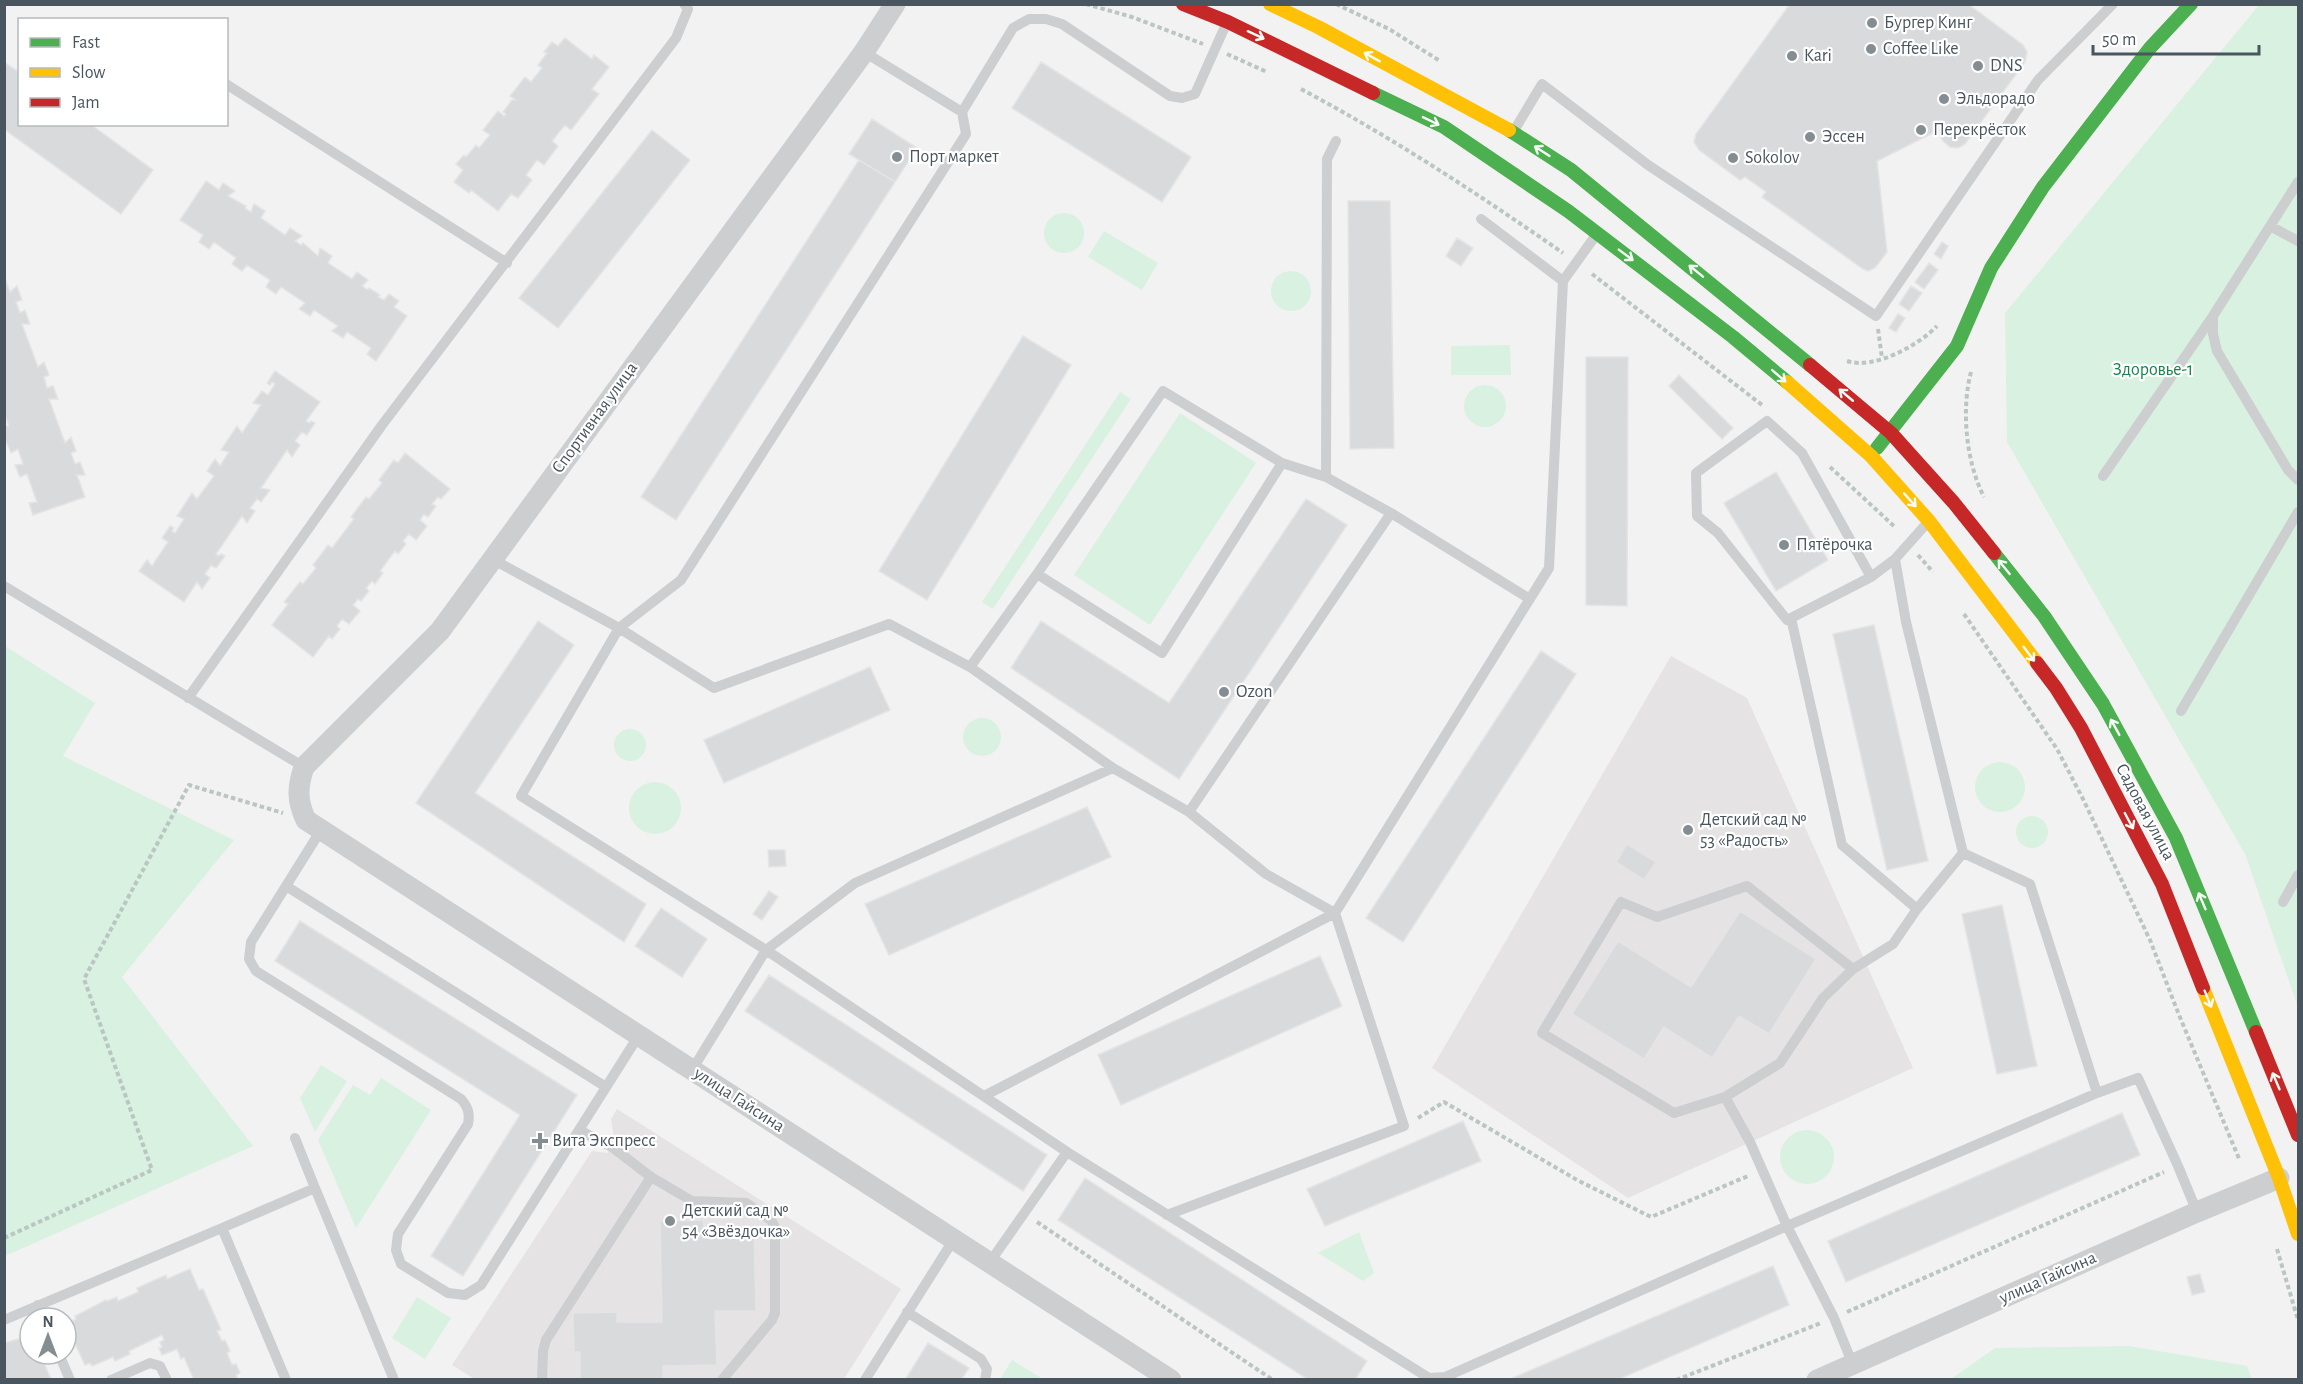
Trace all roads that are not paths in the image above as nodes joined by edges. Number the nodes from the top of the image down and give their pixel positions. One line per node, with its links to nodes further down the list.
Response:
1 (684, 4): 18 (lane)
2 (896, 4): 8 (street, Спортивная улица)
3 (1183, 4): 7 (street, Садовая улица)
4 (1270, 4): 11 (street, Садовая улица, one-way to 4)
5 (2113, 4): 11 (lane)
6 (2191, 4): 21 (street)
7 (1227, 22): 10 (lane); 16 (street, Садовая улица, one-way to 16)
8 (864, 52): 10 (lane); 30 (street, Спортивная улица)
9 (228, 85): 18 (lane)
10 (962, 112): 37 (lane)
11 (1513, 132): 21 (street, Садовая улица, one-way to 11)
12 (1336, 141): 25 (lane)
13 (2298, 182): 15 (lane)
14 (1481, 219): 19 (lane)
15 (2270, 226): 17 (lane); 20 (lane)
16 (1598, 234): 19 (lane); 22 (street, Садовая улица, one-way to 22)
17 (2298, 241)
18 (507, 263): 39 (lane)
19 (1563, 281): 35 (lane)
20 (2213, 316): 24 (lane); 26 (lane)
21 (1891, 433): 22 (street); 60 (street, Садовая улица, one-way to 21)
22 (1871, 456): 29 (street, Садовая улица, one-way to 29)
23 (1282, 463): 25 (lane); 32 (lane); 32 (lane)
24 (2103, 476)
25 (1326, 477): 28 (lane)
26 (2298, 480)
27 (2298, 512): 40 (lane)
28 (1391, 513): 35 (lane); 43 (lane)
29 (1929, 521): 31 (lane); 64 (street, Садовая улица, one-way to 64)
30 (492, 559): 37 (lane); 41 (street, Спортивная улица)
31 (1895, 559): 33 (lane); 45 (lane)
32 (1037, 574): 38 (lane)
33 (1871, 576): 36 (lane); 36 (lane)
34 (4, 586): 39 (lane)
35 (1530, 599): 50 (lane)
36 (1791, 618): 49 (lane)
37 (620, 628): 38 (lane); 51 (lane)
38 (970, 668): 42 (lane)
39 (188, 698): 41 (lane)
40 (2181, 711)
41 (304, 767): 44 (street)
42 (1113, 768): 43 (lane); 51 (lane)
43 (1189, 812): 50 (lane)
44 (314, 825): 47 (lane); 53 (street, улица Гайсина)
45 (1963, 853): 49 (lane); 56 (lane)
46 (2298, 875): 48 (lane)
47 (286, 886): 55 (lane); 59 (lane)
48 (2283, 902)
49 (1917, 909): 52 (lane)
50 (1335, 913): 57 (lane); 67 (lane)
51 (766, 950): 54 (lane); 57 (lane)
52 (1853, 969): 58 (lane); 58 (lane)
53 (639, 1035): 54 (street, улица Гайсина); 55 (lane)
54 (692, 1070): 71 (street, улица Гайсина)
55 (606, 1087): 59 (lane)
56 (2097, 1093): 66 (lane); 68 (lane)
57 (984, 1096): 62 (lane)
58 (1725, 1097): 68 (lane)
59 (579, 1130): 63 (lane)
60 (2298, 1135)
61 (295, 1138): 65 (lane)
62 (1067, 1152): 67 (lane); 72 (lane)
63 (651, 1177): 84 (lane); 85 (lane)
64 (2279, 1178): 66 (street, улица Гайсина); 70 (street, Садовая улица)
65 (315, 1188): 69 (lane); 83 (lane)
66 (2197, 1212): 76 (street, улица Гайсина)
67 (1167, 1215): 78 (lane)
68 (1787, 1226): 76 (lane); 78 (lane)
69 (222, 1228): 73 (lane); 82 (lane)
70 (2298, 1234)
71 (954, 1239): 72 (street, улица Гайсина); 74 (lane)
72 (990, 1262): 88 (street, улица Гайсина)
73 (38, 1305): 75 (lane)
74 (907, 1312): 86 (lane); 87 (lane)
75 (4, 1320)
76 (1853, 1365): 89 (street, улица Гайсина)
77 (64, 1366): 79 (lane)
78 (1429, 1379)
79 (70, 1380)
80 (111, 1380): 81 (lane)
81 (167, 1380)
82 (286, 1380)
83 (394, 1380)
84 (542, 1380)
85 (722, 1380)
86 (865, 1380)
87 (985, 1380)
88 (1171, 1380)
89 (1817, 1380)

